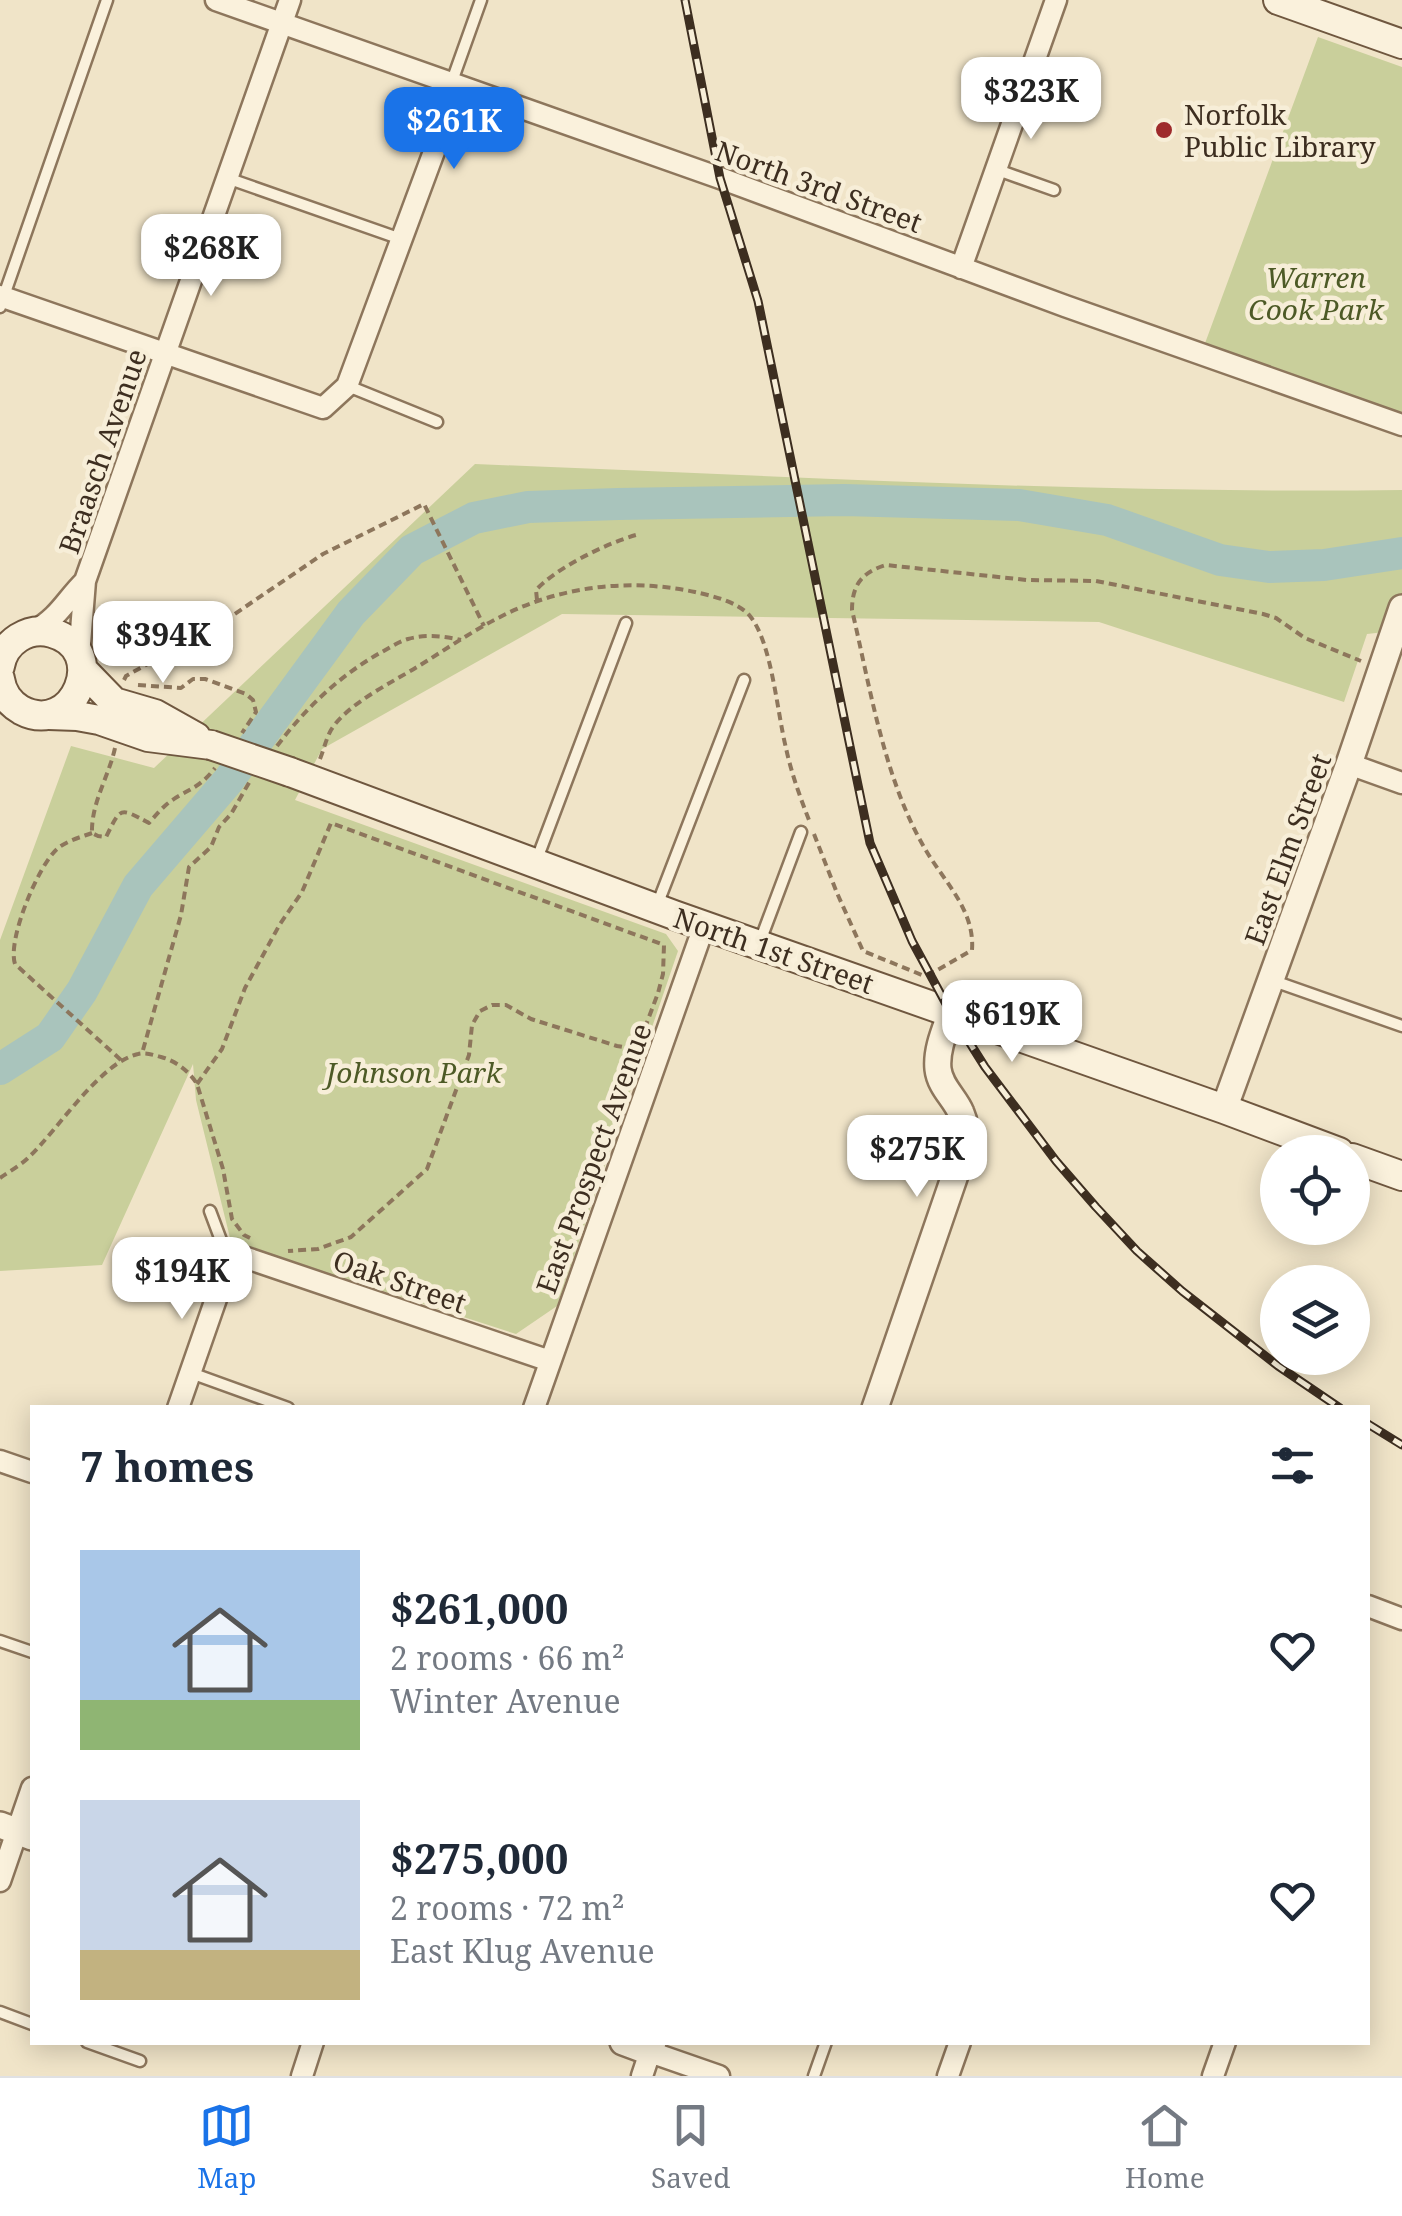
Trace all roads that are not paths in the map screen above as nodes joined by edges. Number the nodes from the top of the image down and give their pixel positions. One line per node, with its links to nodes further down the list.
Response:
1 (108, 0): 16 (lane)
2 (216, 0): 8 (street, North 3rd Street)
3 (290, 0): 8 (street, Braasch Avenue)
4 (481, 0): 10 (lane)
5 (1056, 0): 11 (street)
6 (1278, 0): 7 (main road)
7 (1320, 7): 9 (main road)
8 (282, 23): 10 (street, North 3rd Street); 12 (street, Braasch Avenue)
9 (1402, 44)
10 (454, 85): 14 (street); 15 (street, North 3rd Street)
11 (995, 170): 13 (lane); 15 (street)
12 (227, 178): 14 (lane); 17 (street, Braasch Avenue)
13 (1054, 190)
14 (402, 240): 18 (street)
15 (961, 268): 20 (street, North 3rd Street)
16 (1, 300): 17 (street)
17 (165, 353): 18 (street); 21 (street, Braasch Avenue)
18 (347, 386): 19 (lane)
19 (437, 422)
20 (1402, 425)
21 (85, 581): 24 (street, Braasch Avenue); 26 (street, Braasch Avenue)
22 (1402, 608): 25 (street, East Elm Street)
23 (626, 623): 34 (lane)
24 (17, 636): 26 (main road); 27 (main road)
25 (1390, 654): 31 (street, East Elm Street)
26 (81, 663): 29 (main road); 30 (main road, North 1st Street)
27 (0, 680): 29 (main road)
28 (744, 680): 35 (lane)
29 (42, 715): 30 (main road, North 1st Street)
30 (211, 745): 34 (main road, North 1st Street, bridge)
31 (1349, 764): 32 (street); 38 (street, East Elm Street)
32 (1402, 783)
33 (801, 832): 37 (lane)
34 (534, 864): 35 (main road, North 1st Street)
35 (656, 908): 36 (main road, North 1st Street)
36 (704, 926): 37 (main road, North 1st Street); 47 (street, East Prospect Avenue)
37 (759, 945): 39 (main road, North 1st Street)
38 (1272, 980): 40 (lane); 41 (street, East Elm Street)
39 (951, 1013): 41 (main road, North 1st Street); 52 (street)
40 (1402, 1026)
41 (1224, 1109): 42 (main road, North 1st Street)
42 (1294, 1135)
43 (1370, 1164): 44 (main road)
44 (1402, 1176)
45 (210, 1211): 46 (lane)
46 (232, 1253): 47 (street, Oak Street); 48 (street)
47 (550, 1361): 51 (street, East Prospect Avenue)
48 (191, 1373): 49 (street); 50 (lane)
49 (179, 1405)
50 (280, 1405)
51 (535, 1405)
52 (876, 1405)
53 (0, 1461): 54 (street)
54 (30, 1471)
55 (1372, 1608): 56 (street)
56 (1402, 1620)
57 (0, 1641): 58 (lane)
58 (30, 1651)
59 (30, 1794): 60 (street)
60 (17, 1831): 61 (street)
61 (0, 1882)
62 (0, 2012): 63 (lane)
63 (30, 2023)
64 (95, 2045): 70 (lane)
65 (313, 2045): 71 (street)
66 (825, 2045): 73 (lane)
67 (959, 2045): 74 (street)
68 (1224, 2045): 75 (street)
69 (648, 2057): 72 (street)
70 (140, 2061)
71 (302, 2076)
72 (719, 2076)
73 (814, 2076)
74 (948, 2076)
75 (1213, 2076)

